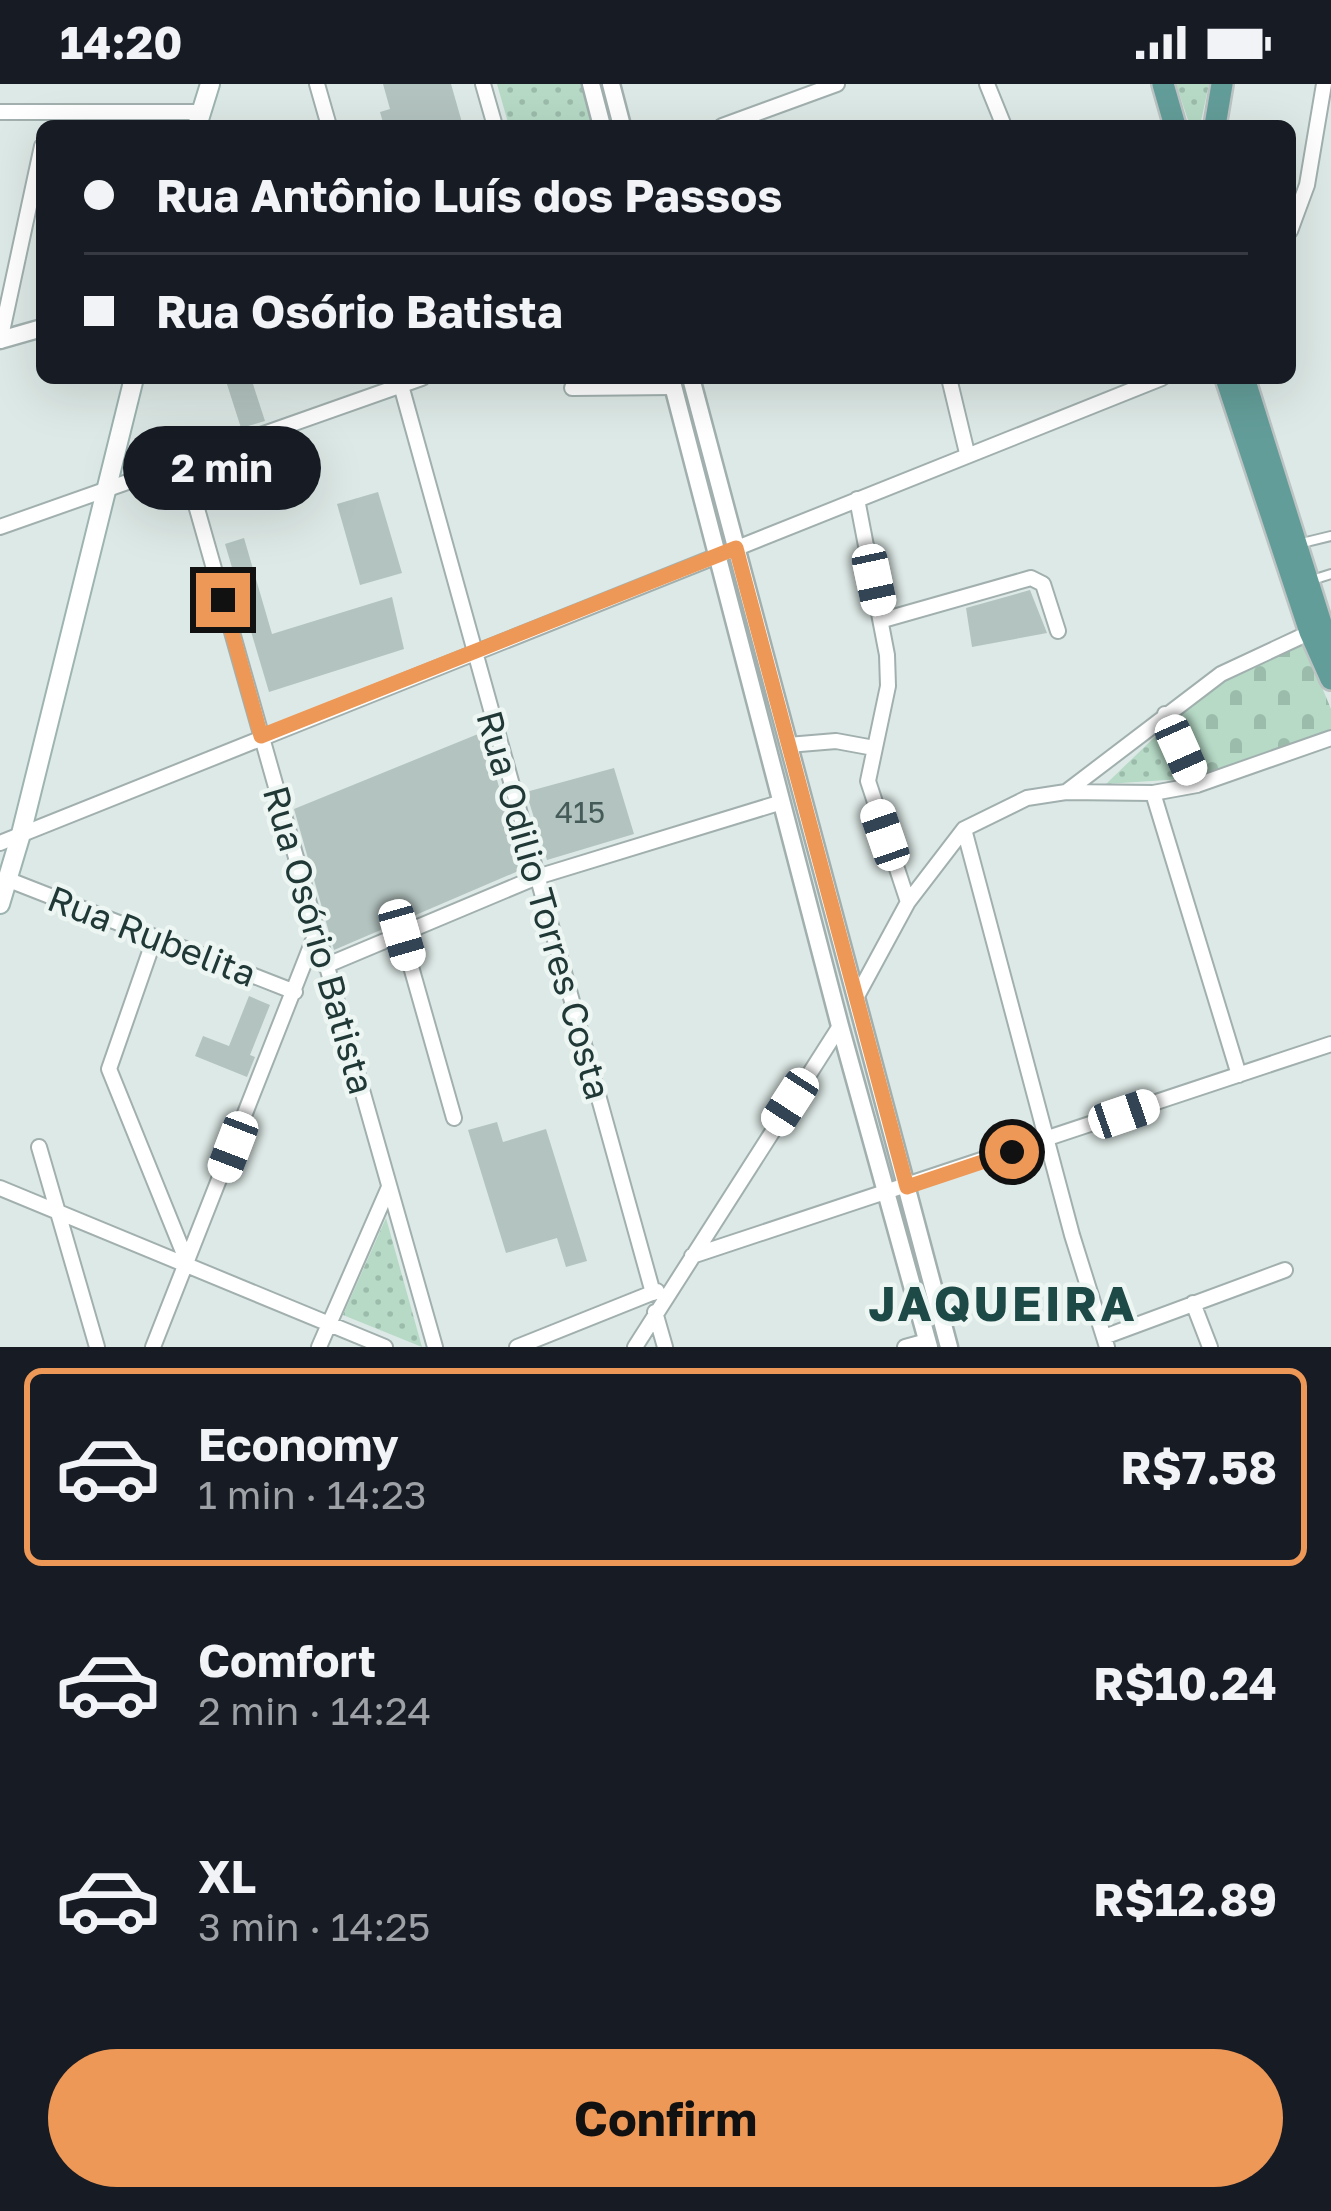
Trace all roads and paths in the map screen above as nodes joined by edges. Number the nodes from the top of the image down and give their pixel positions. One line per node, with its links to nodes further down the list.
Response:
1 (210, 84): 13 (main road)
2 (317, 84): 14 (street)
3 (484, 84): 15 (street)
4 (591, 84): 16 (street)
5 (611, 84): 17 (street)
6 (837, 84): 18 (street)
7 (987, 84): 19 (street)
8 (1162, 84): 20 (main road)
9 (1222, 84): 21 (main road)
10 (1324, 84): 23 (street)
11 (0, 112): 12 (street)
12 (48, 119): 13 (street)
13 (199, 119)
14 (327, 120)
15 (493, 120)
16 (600, 120)
17 (620, 120)
18 (738, 120)
19 (1002, 120)
20 (1173, 120)
21 (1217, 120)
22 (36, 174): 25 (street)
23 (1296, 215)
24 (36, 330): 25 (street)
25 (0, 340)
26 (133, 384): 39 (main road)
27 (395, 384): 38 (street)
28 (401, 384): 50 (street, Rua Odilio Torres Costa)
29 (633, 384): 36 (street)
30 (680, 384): 44 (street)
31 (680, 384): 45 (street)
32 (950, 384): 37 (street)
33 (1128, 384): 37 (street)
34 (1228, 384): 48 (main road)
35 (1246, 384): 43 (main road)
36 (572, 388)
37 (967, 453): 40 (street)
38 (184, 464): 39 (street); 54 (street, Rua Osório Batista)
39 (106, 491): 41 (street); 63 (main road)
40 (857, 499): 44 (street); 47 (street)
41 (0, 527)
42 (1331, 536): 43 (lane)
43 (1298, 544): 46 (main road)
44 (736, 548): 45 (street); 56 (street)
45 (717, 556): 50 (street); 61 (street)
46 (1321, 577): 48 (main road)
47 (883, 620): 49 (street); 57 (street)
48 (1317, 629): 51 (main road); 52 (main road); 53 (street)
49 (1058, 632)
50 (473, 654): 54 (street); 65 (street, Rua Odilio Torres Costa)
51 (1331, 655)
52 (1331, 679)
53 (1165, 714): 58 (street); 59 (street)
54 (261, 736): 63 (street); 69 (street, Rua Osório Batista)
55 (1331, 738): 58 (street)
56 (788, 745): 57 (street); 74 (street)
57 (874, 748): 67 (street)
58 (1197, 785): 60 (street)
59 (1066, 792): 60 (street); 62 (street)
60 (1153, 793): 77 (street)
61 (782, 802): 65 (street); 75 (street)
62 (964, 829): 67 (street); 79 (street)
63 (21, 834): 64 (street); 66 (main road)
64 (0, 843)
65 (537, 877): 70 (street); 90 (street, Rua Odilio Torres Costa)
66 (9, 880): 68 (main road); 71 (street, Rua Rubelita)
67 (908, 902): 74 (street)
68 (0, 904)
69 (316, 932): 72 (street, Rua Osório Batista); 73 (street)
70 (402, 935): 72 (street); 78 (street)
71 (155, 937): 73 (street, Rua Rubelita); 87 (street)
72 (325, 966): 81 (street, Rua Osório Batista)
73 (295, 992): 87 (street)
74 (856, 998): 82 (street)
75 (840, 1026): 84 (street); 86 (street)
76 (1331, 1044): 77 (street)
77 (1239, 1076): 79 (street)
78 (454, 1118)
79 (1046, 1140): 82 (street); 94 (street)
80 (39, 1147): 85 (street)
81 (389, 1187): 93 (street); 100 (street, Rua Osório Batista)
82 (907, 1187): 84 (street); 105 (street)
83 (0, 1188): 85 (street)
84 (887, 1194): 86 (street); 95 (street)
85 (58, 1210): 87 (street); 96 (street)
86 (692, 1256): 89 (street)
87 (188, 1264): 93 (street); 97 (street)
88 (1285, 1270): 91 (street)
89 (673, 1285): 90 (street); 92 (street)
90 (653, 1293): 101 (street)
91 (1193, 1303): 94 (street); 106 (street)
92 (656, 1312): 102 (street); 103 (street)
93 (329, 1324): 98 (street); 99 (street)
94 (1105, 1342)
95 (928, 1344): 104 (street)
96 (97, 1347)
97 (153, 1347)
98 (320, 1347)
99 (385, 1347)
100 (435, 1347)
101 (517, 1347)
102 (635, 1347)
103 (665, 1347)
104 (905, 1347)
105 (949, 1347)
106 (1210, 1347)

